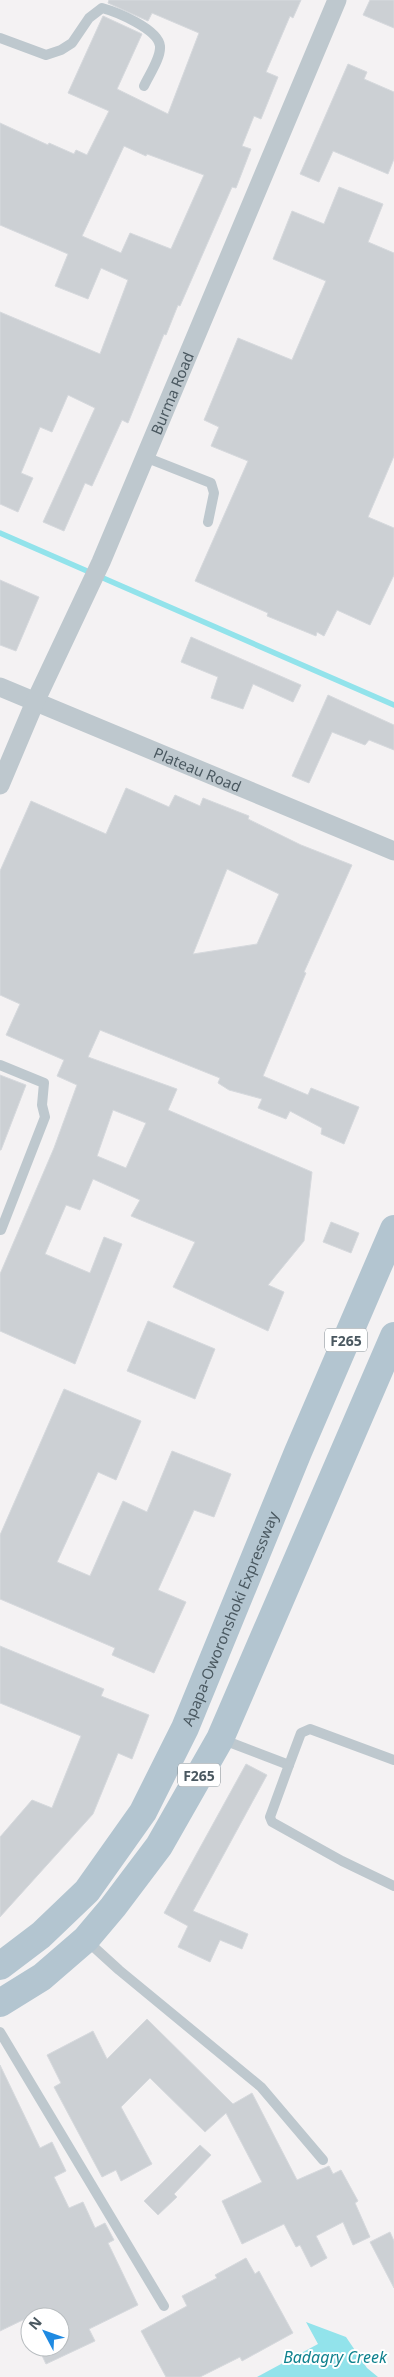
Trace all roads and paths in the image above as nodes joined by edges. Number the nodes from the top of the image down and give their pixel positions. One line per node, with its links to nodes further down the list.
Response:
1 (337, 0): 4 (street, Burma Road)
2 (0, 38): 3 (lane)
3 (144, 86)
4 (146, 456): 5 (lane); 7 (street, Burma Road)
5 (208, 522)
6 (0, 687): 7 (street, Plateau Road)
7 (34, 702): 8 (street, Burma Road); 9 (street, Plateau Road)
8 (0, 785)
9 (394, 851)
10 (0, 1065): 12 (lane)
11 (394, 1229): 19 (main road, Apapa-Oworonshoki Expressway / F265)
12 (2, 1230)
13 (394, 1336): 14 (main road, F265)
14 (220, 1739): 16 (lane); 18 (main road, F265)
15 (394, 1760): 16 (lane)
16 (289, 1765): 17 (lane)
17 (394, 1886)
18 (86, 1939): 20 (main road, F265); 22 (lane)
19 (0, 1966)
20 (0, 2003)
21 (0, 2032): 23 (lane)
22 (323, 2160)
23 (164, 2306)

